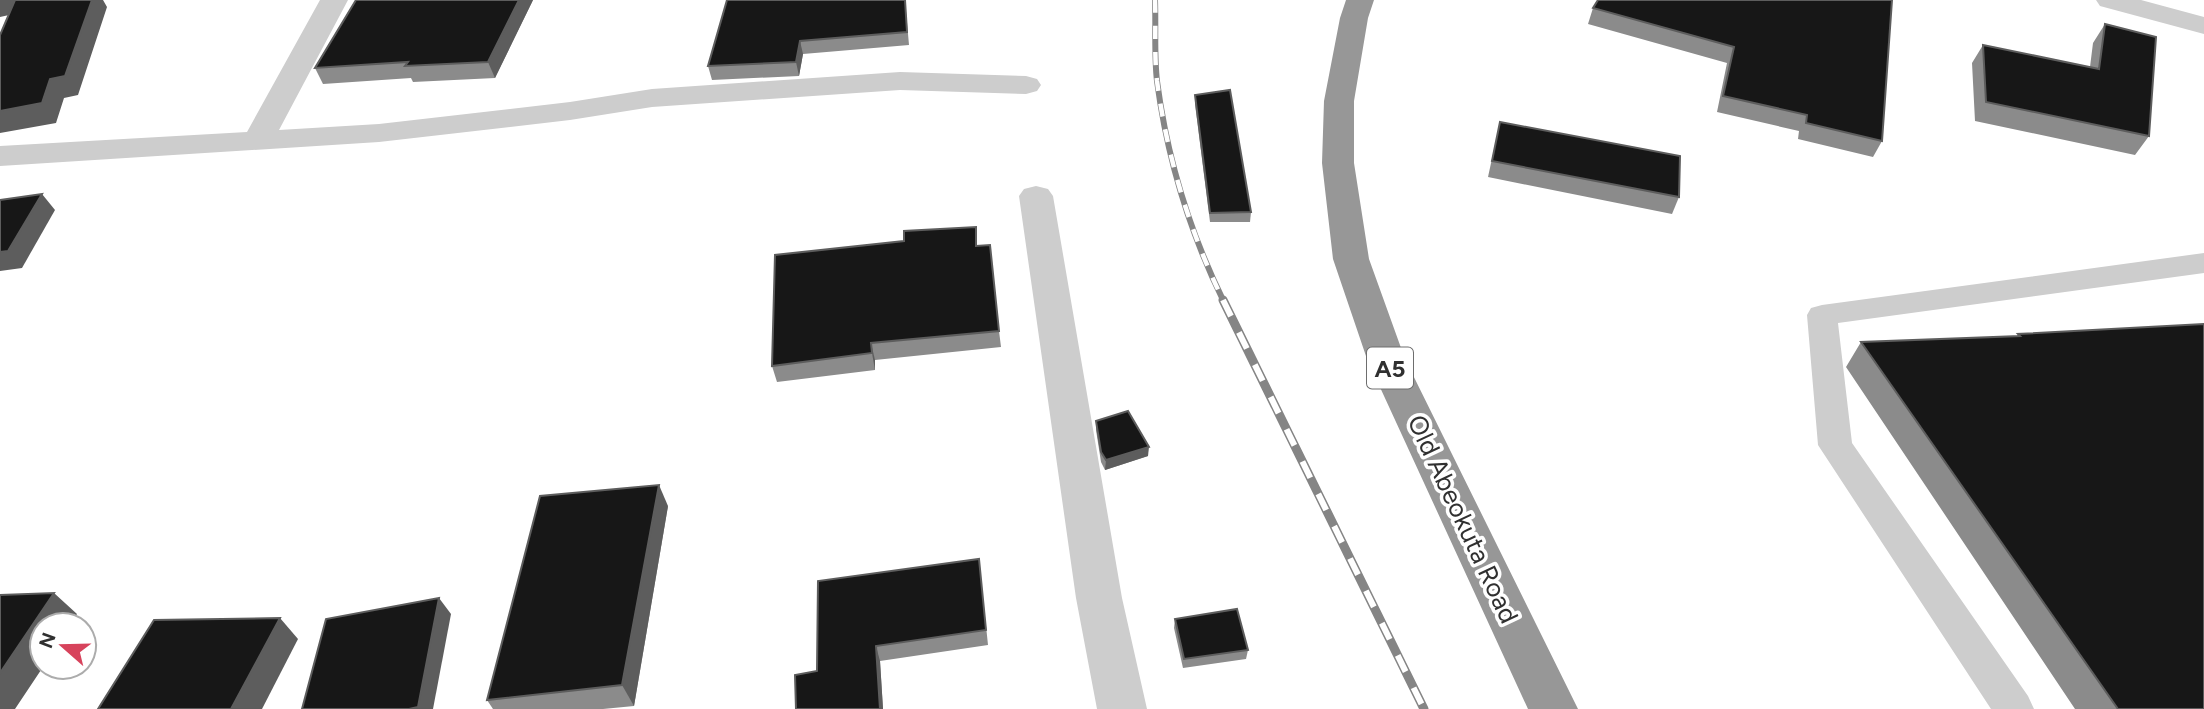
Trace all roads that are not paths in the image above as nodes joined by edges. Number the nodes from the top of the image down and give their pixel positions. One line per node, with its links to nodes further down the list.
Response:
1 (334, 0): 7 (street)
2 (1360, 0): 12 (highway, Old Abeokuta Road / A5)
3 (2110, 0): 4 (street)
4 (2141, 4): 5 (street)
5 (2204, 26)
6 (1026, 85): 7 (street)
7 (257, 142): 8 (street)
8 (0, 156)
9 (1036, 197): 11 (street)
10 (2204, 263): 13 (lane)
11 (1122, 709)
12 (1553, 709)
13 (2014, 709)

